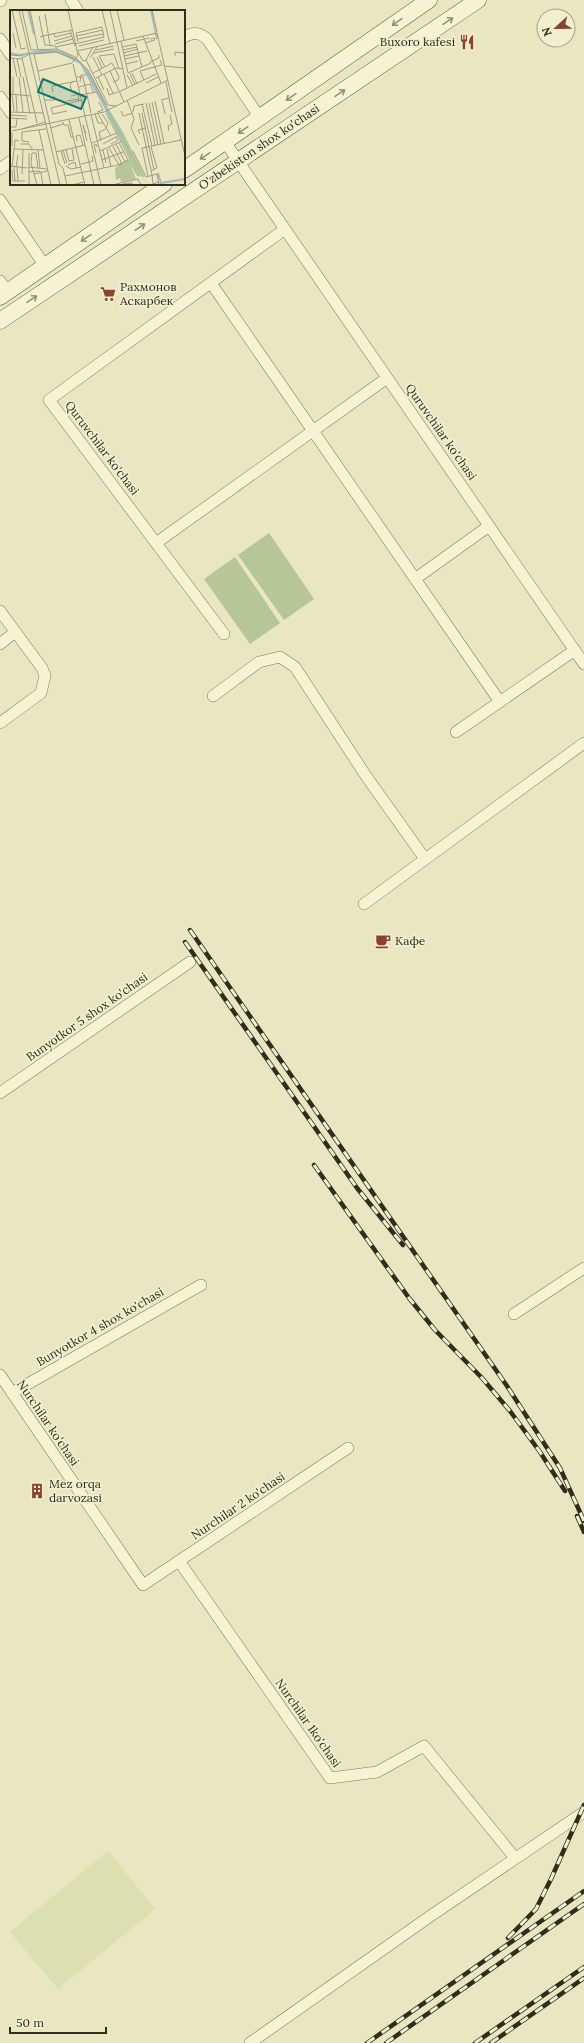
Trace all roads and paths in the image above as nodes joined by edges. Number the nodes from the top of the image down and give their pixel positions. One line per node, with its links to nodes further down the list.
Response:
1 (70, 0): 4 (street)
2 (430, 0): 10 (main road, O'zbekiston shox ko'chasi, one-way to 10)
3 (478, 0): 13 (main road, O'zbekiston shox ko'chasi, one-way to 3)
4 (77, 10)
5 (185, 37): 10 (street)
6 (0, 39): 7 (street)
7 (10, 54)
8 (0, 97): 9 (street)
9 (10, 112)
10 (260, 118): 11 (main road, O'zbekiston shox ko'chasi, one-way to 11)
11 (225, 142): 13 (street, Quruvchilar ko'chasi); 15 (main road, O'zbekiston shox ko'chasi, one-way to 15)
12 (10, 162): 14 (street)
13 (238, 162): 18 (street, Quruvchilar ko'chasi); 22 (main road, O'zbekiston shox ko'chasi, one-way to 13)
14 (0, 169)
15 (185, 169)
16 (163, 185): 19 (main road, one-way to 19)
17 (0, 200): 19 (street)
18 (285, 229): 20 (street, Quruvchilar ko'chasi); 23 (street, Quruvchilar ko'chasi)
19 (45, 266): 21 (main road)
20 (211, 283): 24 (street); 26 (street, Quruvchilar ko'chasi)
21 (3, 290)
22 (0, 321)
23 (387, 378): 24 (street); 25 (street, Quruvchilar ko'chasi)
24 (312, 432): 26 (street); 27 (street)
25 (489, 526): 27 (street); 32 (street, Quruvchilar ko'chasi)
26 (156, 543): 30 (street, Quruvchilar ko'chasi)
27 (415, 580): 35 (street)
28 (0, 611): 29 (street)
29 (15, 632): 31 (street); 36 (street)
30 (224, 634)
31 (0, 644)
32 (575, 650): 33 (street, Quruvchilar ko'chasi); 35 (street)
33 (584, 664)
34 (213, 696): 39 (street)
35 (500, 702): 37 (street)
36 (0, 723)
37 (456, 732)
38 (584, 743): 39 (street)
39 (425, 859): 40 (street)
40 (364, 904)
41 (190, 962): 42 (street, Bunyotkor 5 shox ko'chasi)
42 (0, 1093)
43 (584, 1268): 45 (street)
44 (201, 1285): 47 (street, Bunyotkor 4 shox ko'chasi)
45 (514, 1314)
46 (0, 1375): 47 (street, Nurchilar ko'chasi)
47 (12, 1393): 50 (street, Nurchilar ko'chasi)
48 (348, 1448): 49 (street, Nurchilar 2 ko'chasi)
49 (179, 1561): 50 (street, Nurchilar 2 ko'chasi); 52 (street, Nurchilar 1ko'chasi)
50 (143, 1585)
51 (584, 1812): 52 (street)
52 (514, 1858): 53 (street)
53 (250, 2043)

